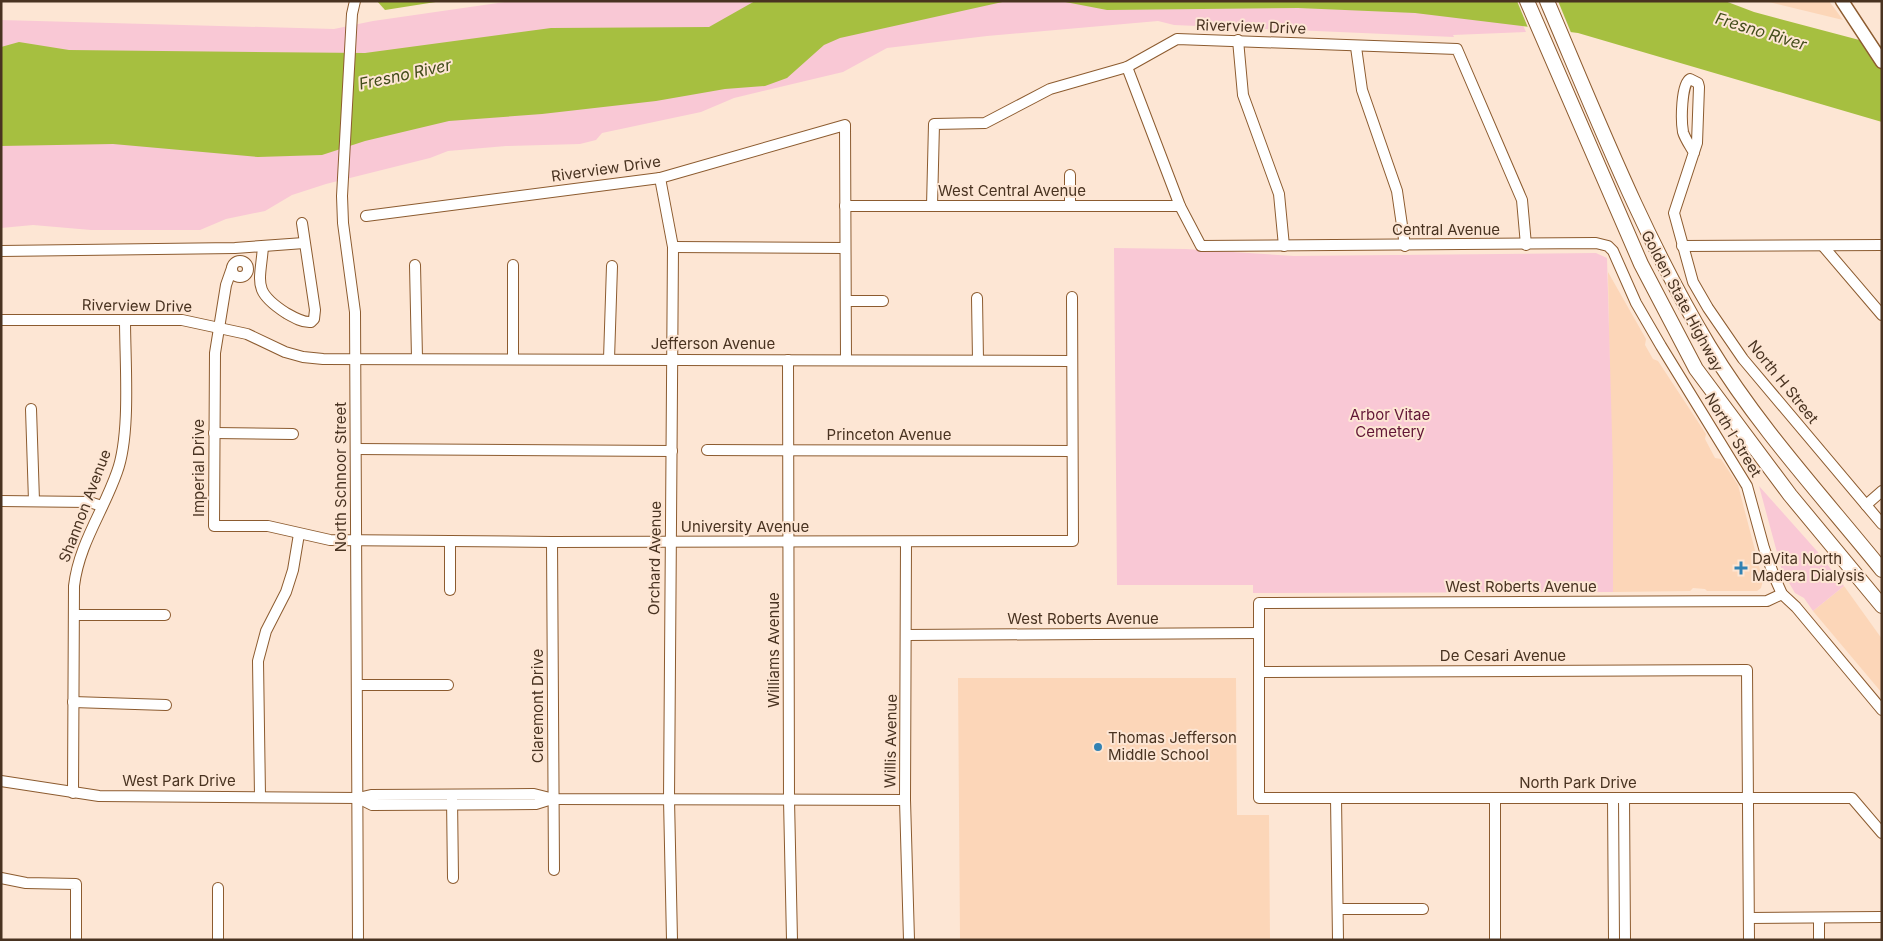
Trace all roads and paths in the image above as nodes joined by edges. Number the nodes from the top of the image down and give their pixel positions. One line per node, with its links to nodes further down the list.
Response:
1 (350, 1): 6 (street, North Schnoor Street)
2 (355, 1): 6 (street, North Schnoor Street)
3 (1527, 1): 80 (highway, Golden State Highway)
4 (1547, 1): 65 (highway, Golden State Highway)
5 (1842, 1): 9 (main road)
6 (352, 14): 49 (street, North Schnoor Street)
7 (1238, 40): 8 (street, Riverview Drive); 10 (street, Riverview Drive); 23 (street)
8 (1356, 47): 21 (street, Riverview Drive); 24 (street)
9 (1882, 62)
10 (1127, 67): 15 (street, Riverview Drive); 17 (street)
11 (1694, 153): 11 (street, North H Street); 26 (street, North H Street)
12 (1070, 175): 16 (street)
13 (660, 178): 14 (street, Riverview Drive); 18 (street, Riverview Drive); 29 (street, Orchard Avenue)
14 (845, 206): 15 (street, West Central Avenue); 31 (street)
15 (932, 206): 16 (street, West Central Avenue)
16 (1070, 206): 17 (street, West Central Avenue)
17 (1180, 206): 23 (street)
18 (366, 216)
19 (302, 223): 20 (street)
20 (304, 243): 28 (street); 28 (street)
21 (1526, 245): 24 (street, Central Avenue); 25 (street, Central Avenue)
22 (1882, 245): 27 (street)
23 (1284, 246): 24 (street, Central Avenue)
24 (1405, 246)
25 (1608, 246): 79 (street, North I Street)
26 (1682, 246): 27 (street); 66 (street, North H Street)
27 (1823, 246): 41 (street)
28 (257, 247): 30 (street); 36 (street)
29 (673, 247): 31 (street); 48 (street, Orchard Avenue)
30 (235, 248): 32 (street); 36 (street, Imperial Drive)
31 (846, 248): 39 (street)
32 (1, 251)
33 (415, 265): 45 (street)
34 (513, 265): 46 (street)
35 (612, 266): 47 (street)
36 (235, 269): 44 (street, Imperial Drive)
37 (1072, 297): 53 (street)
38 (977, 298): 52 (street)
39 (846, 301): 40 (street); 51 (street)
40 (883, 301)
41 (1882, 315)
42 (1, 320): 43 (street, Riverview Drive)
43 (125, 320): 44 (street, Riverview Drive); 67 (street, Shannon Avenue)
44 (220, 327): 49 (street, Riverview Drive); 55 (street, Imperial Drive)
45 (417, 358): 46 (street, Jefferson Avenue); 49 (street, Jefferson Avenue)
46 (513, 359): 47 (street, Jefferson Avenue)
47 (609, 359): 48 (street, Jefferson Avenue)
48 (672, 359): 50 (street, Jefferson Avenue); 60 (street, Orchard Avenue)
49 (356, 360): 57 (street, North Schnoor Street)
50 (788, 360): 51 (street, Jefferson Avenue); 59 (street, Williams Avenue)
51 (846, 360): 52 (street, Jefferson Avenue)
52 (978, 360): 53 (street, Jefferson Avenue)
53 (1071, 361): 61 (street)
54 (31, 409): 64 (street)
55 (214, 433): 56 (street); 69 (street, Imperial Drive)
56 (293, 434)
57 (356, 449): 60 (street); 70 (street, North Schnoor Street)
58 (707, 450): 59 (street, Princeton Avenue)
59 (788, 450): 61 (street, Princeton Avenue); 74 (street, Williams Avenue)
60 (672, 451): 73 (street, Orchard Avenue)
61 (1072, 451): 75 (street, University Avenue)
62 (1882, 491): 66 (street)
63 (1, 501): 64 (street)
64 (34, 501): 67 (street)
65 (1828, 505): 76 (highway); 77 (highway, Golden State Highway)
66 (1866, 505): 68 (street, North H Street)
67 (102, 506): 81 (street, Shannon Avenue)
68 (1882, 524)
69 (299, 534): 70 (street, Imperial Drive); 93 (street)
70 (356, 540): 71 (street, University Avenue); 86 (street, North Schnoor Street)
71 (450, 541): 72 (street, University Avenue); 78 (street)
72 (552, 542): 73 (street, University Avenue); 101 (street, Claremont Drive)
73 (670, 542): 74 (street, University Avenue); 102 (street, Orchard Avenue)
74 (789, 542): 75 (street, University Avenue); 103 (street, Williams Avenue)
75 (906, 542): 84 (street, Willis Avenue)
76 (1882, 562)
77 (1882, 570)
78 (450, 590)
79 (1782, 594): 83 (street, West Roberts Avenue); 90 (street, North I Street)
80 (1882, 608)
81 (74, 615): 82 (street); 88 (street, Shannon Avenue)
82 (165, 615)
83 (1259, 634): 84 (street, West Roberts Avenue); 85 (street)
84 (907, 635): 104 (street, Willis Avenue)
85 (1259, 672): 95 (street, North Park Drive); 99 (street, De Cesari Avenue)
86 (357, 684): 87 (street); 94 (street, North Schnoor Street)
87 (448, 685)
88 (73, 702): 89 (street); 92 (street, Shannon Avenue)
89 (166, 706)
90 (1882, 710)
91 (1, 782): 92 (street, West Park Drive)
92 (72, 793): 93 (street, West Park Drive)
93 (260, 796): 94 (street, West Park Drive)
94 (358, 798): 100 (street, West Park Drive); 117 (street, North Schnoor Street)
95 (1336, 798): 96 (street, North Park Drive); 110 (street)
96 (1495, 798): 97 (street, North Park Drive); 122 (street)
97 (1613, 798): 98 (street, North Park Drive); 123 (street)
98 (1624, 798): 99 (street, North Park Drive); 124 (street)
99 (1748, 798): 105 (street, North Park Drive); 113 (street)
100 (452, 799): 101 (street, West Park Drive); 108 (street)
101 (554, 799): 102 (street, West Park Drive); 106 (street, Claremont Drive)
102 (669, 799): 103 (street, West Park Drive); 118 (street, Orchard Avenue)
103 (789, 800): 104 (street, West Park Drive); 119 (street, Williams Avenue)
104 (905, 800): 120 (street, Willis Avenue)
105 (1882, 833)
106 (554, 870)
107 (1, 878): 115 (street)
108 (453, 878)
109 (218, 888): 116 (street)
110 (1338, 908): 111 (street); 121 (street)
111 (1423, 908)
112 (1882, 917): 114 (street)
113 (1748, 918): 114 (street); 125 (street)
114 (1819, 918): 126 (street)
115 (76, 940)
116 (218, 940)
117 (358, 940)
118 (672, 940)
119 (792, 940)
120 (908, 940)
121 (1338, 940)
122 (1495, 940)
123 (1614, 940)
124 (1625, 940)
125 (1749, 940)
126 (1819, 940)

